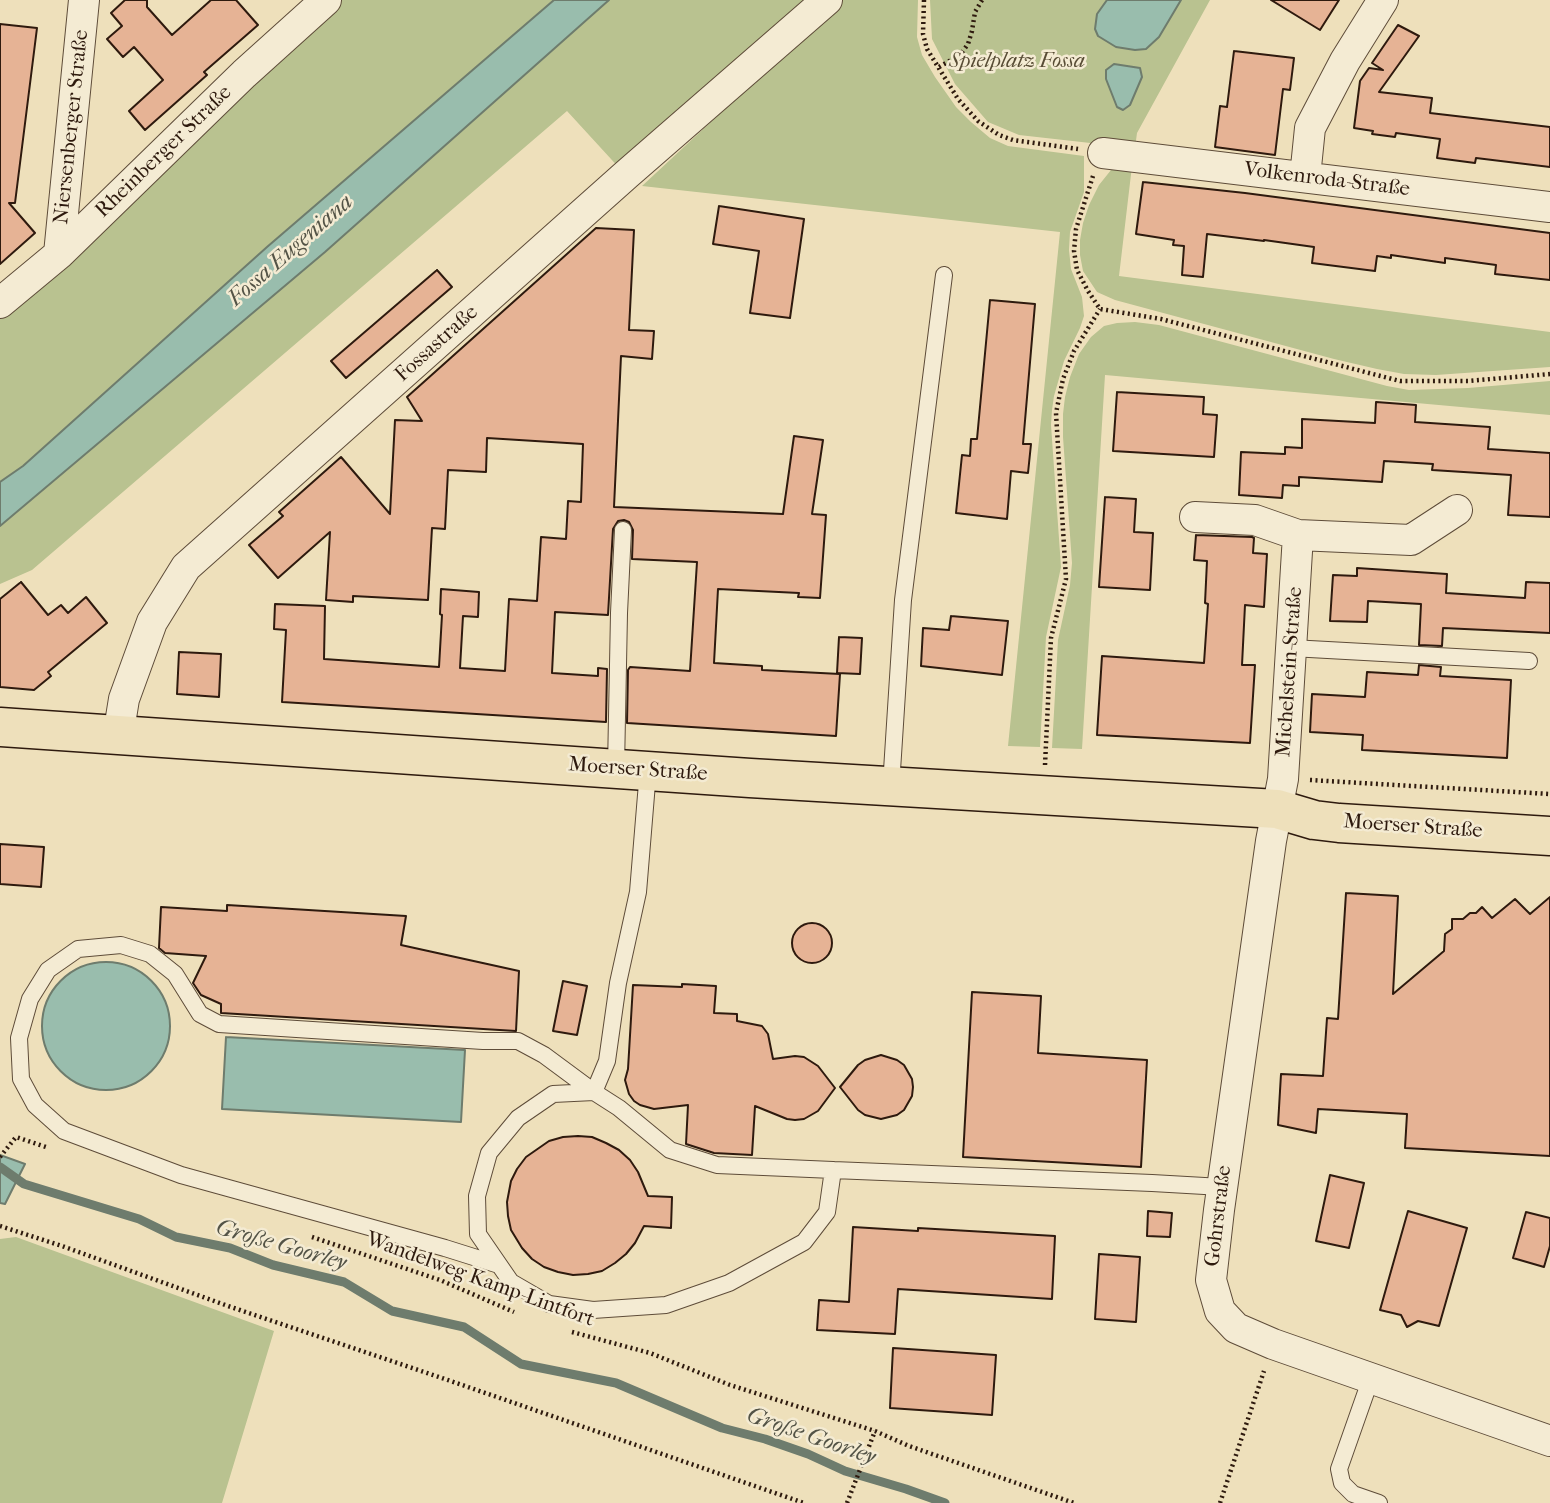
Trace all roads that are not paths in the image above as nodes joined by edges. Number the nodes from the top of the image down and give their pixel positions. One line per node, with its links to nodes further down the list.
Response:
1 (84, 0): 8 (street, Niersenberger Straße)
2 (326, 0): 8 (street, Rheinberger Straße)
3 (827, 0): 18 (street, Fossastraße)
4 (1382, 0): 6 (street)
5 (1103, 153): 6 (street, Volkenroda-Straße)
6 (1305, 177): 7 (street, Volkenroda-Straße)
7 (1550, 207)
8 (59, 254): 10 (street, Rheinberger Straße)
9 (944, 275): 20 (lane)
10 (0, 303)
11 (1457, 510): 14 (street)
12 (1195, 517): 14 (street)
13 (622, 530): 19 (lane)
14 (1298, 535): 15 (street, Michelstein-Straße)
15 (1291, 648): 16 (lane); 21 (street, Michelstein-Straße)
16 (1529, 661)
17 (0, 727): 18 (main road, Moerser Straße)
18 (118, 736): 19 (main road, Moerser Straße)
19 (632, 769): 20 (main road, Moerser Straße); 24 (lane)
20 (891, 786): 21 (main road, Moerser Straße)
21 (1277, 809): 22 (main road, Moerser Straße); 23 (main road, Moerser Straße); 26 (street, Gohrstraße)
22 (1550, 811)
23 (1550, 836)
24 (594, 1092): 25 (lane); 27 (lane); 27 (lane)
25 (834, 1170): 26 (lane); 27 (lane)
26 (1222, 1186): 28 (street, Gohrstraße)
27 (499, 1265)
28 (1371, 1378): 29 (street, Gohrstraße); 30 (lane)
29 (1550, 1441)
30 (1379, 1503)

